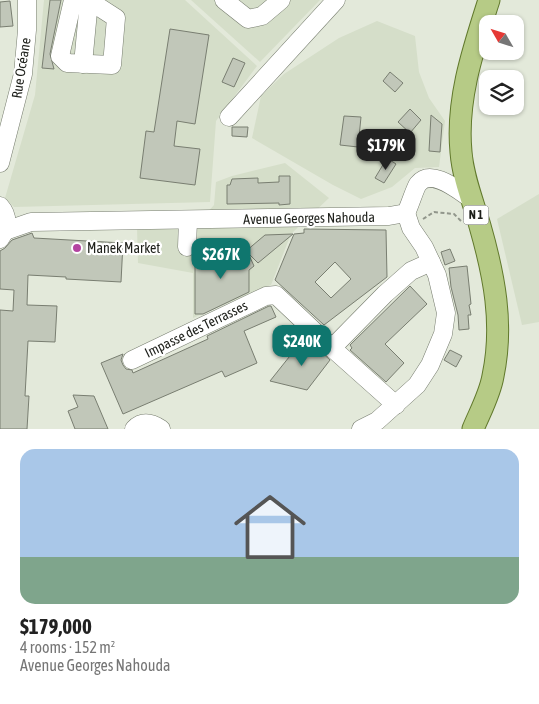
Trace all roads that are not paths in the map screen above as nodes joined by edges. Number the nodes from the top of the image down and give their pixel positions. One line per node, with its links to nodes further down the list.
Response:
1 (27, 0): 10 (street, Rue Océane)
2 (73, 0): 8 (street)
3 (89, 0): 8 (street); 8 (street)
4 (224, 0): 5 (street)
5 (281, 0)
6 (336, 0): 9 (street)
7 (489, 0): 11 (main road, N 1)
8 (83, 64)
9 (229, 117)
10 (0, 163)
11 (470, 198): 14 (street); 25 (main road, N 1)
12 (2, 208): 15 (street, Avenue Georges Nahouda); 16 (street)
13 (188, 220): 14 (street, Avenue Georges Nahouda); 15 (street, Avenue Georges Nahouda); 17 (street)
14 (408, 220): 18 (street)
15 (31, 222): 16 (street, Avenue Georges Nahouda)
16 (2, 235)
17 (187, 247)
18 (431, 262): 19 (street); 21 (street)
19 (332, 348): 20 (street, Impasse des Terrasses); 21 (street, Impasse des Terrasses)
20 (132, 360)
21 (396, 405): 24 (street)
22 (134, 429): 23 (street)
23 (161, 429)
24 (361, 429)
25 (473, 429)

